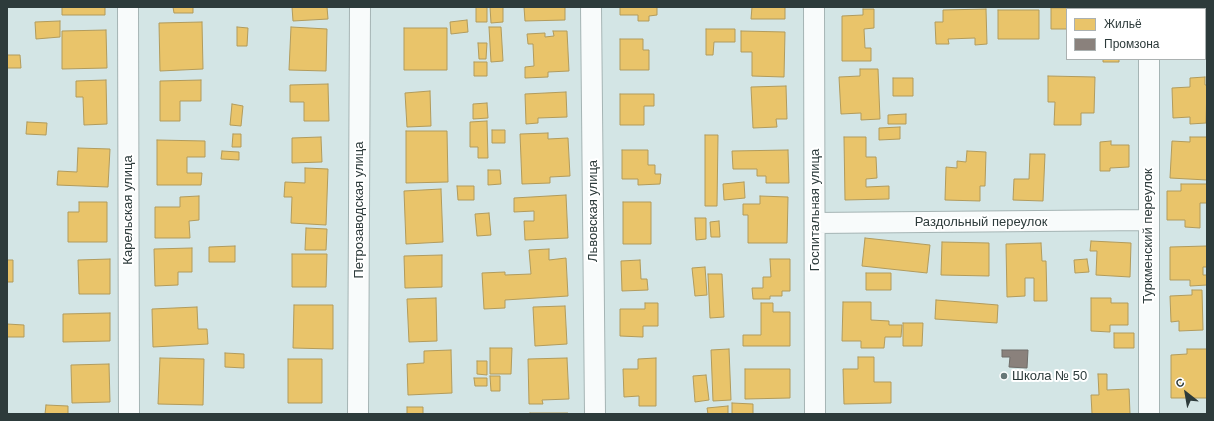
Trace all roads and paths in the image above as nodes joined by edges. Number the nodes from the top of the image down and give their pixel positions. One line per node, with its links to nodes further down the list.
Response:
1 (128, 7): 8 (street, Карельская улица)
2 (360, 7): 9 (street, Петрозаводская улица)
3 (591, 7): 10 (street, Львовская улица)
4 (814, 7): 7 (street, Госпитальная улица)
5 (1149, 60): 6 (street, Туркменский переулок)
6 (1148, 220): 7 (street, Раздольный переулок); 12 (street, Туркменский переулок)
7 (815, 223): 11 (street, Госпитальная улица)
8 (129, 414)
9 (358, 414)
10 (594, 414)
11 (815, 414)
12 (1149, 414)

